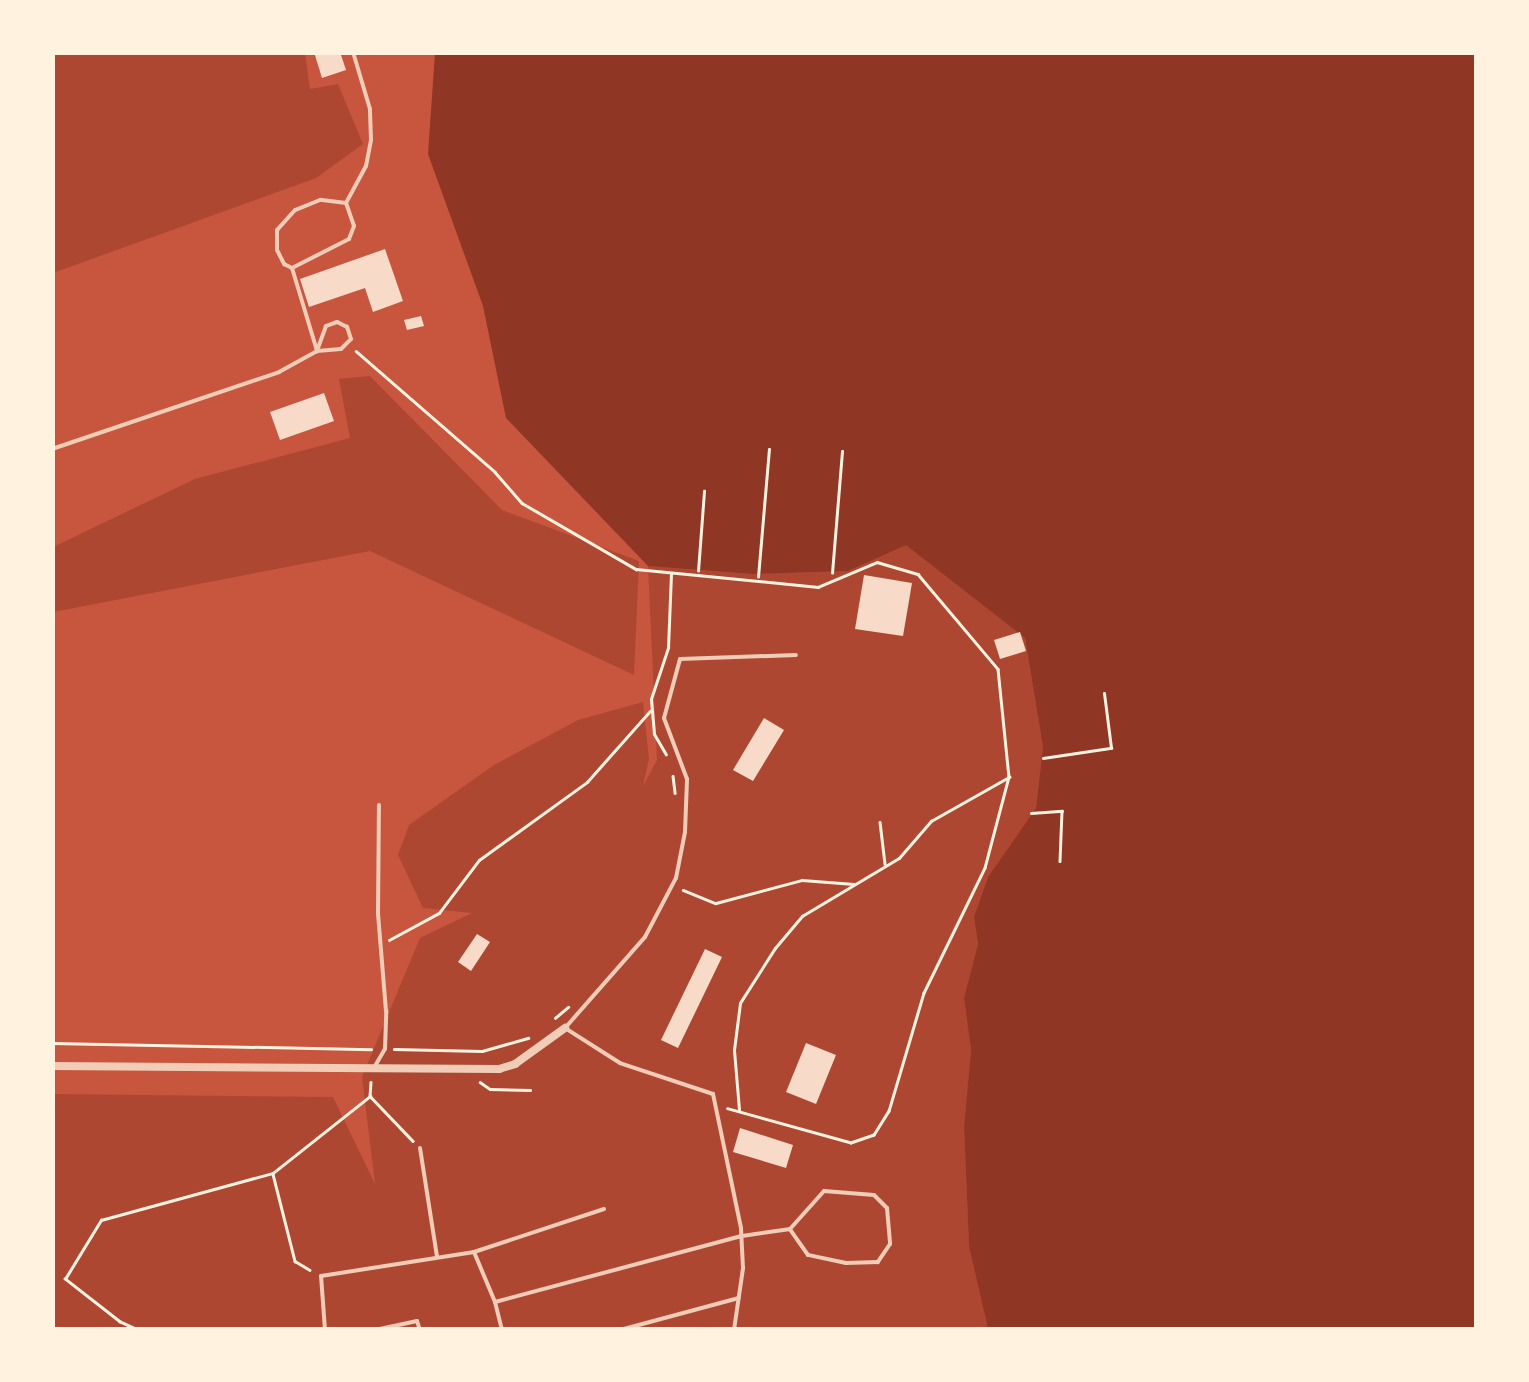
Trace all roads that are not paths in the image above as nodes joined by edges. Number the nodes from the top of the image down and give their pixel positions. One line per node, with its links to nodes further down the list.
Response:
1 (353, 52): 2 (lane)
2 (346, 203): 3 (lane); 3 (lane)
3 (292, 268): 4 (lane)
4 (317, 350): 4 (lane); 5 (lane)
5 (52, 448)
6 (796, 656): 8 (lane)
7 (380, 805): 10 (lane)
8 (564, 1028): 10 (street); 14 (lane)
9 (52, 1066): 10 (street)
10 (372, 1070)
11 (420, 1148): 16 (lane)
12 (604, 1209): 15 (lane)
13 (790, 1229): 13 (lane); 14 (lane)
14 (742, 1236): 17 (lane); 18 (lane)
15 (474, 1252): 16 (lane); 18 (lane)
16 (437, 1257): 19 (lane)
17 (739, 1298): 23 (lane); 24 (lane)
18 (495, 1302): 22 (lane)
19 (325, 1330)
20 (375, 1330): 21 (lane)
21 (420, 1330)
22 (502, 1330)
23 (620, 1330)
24 (734, 1330)

